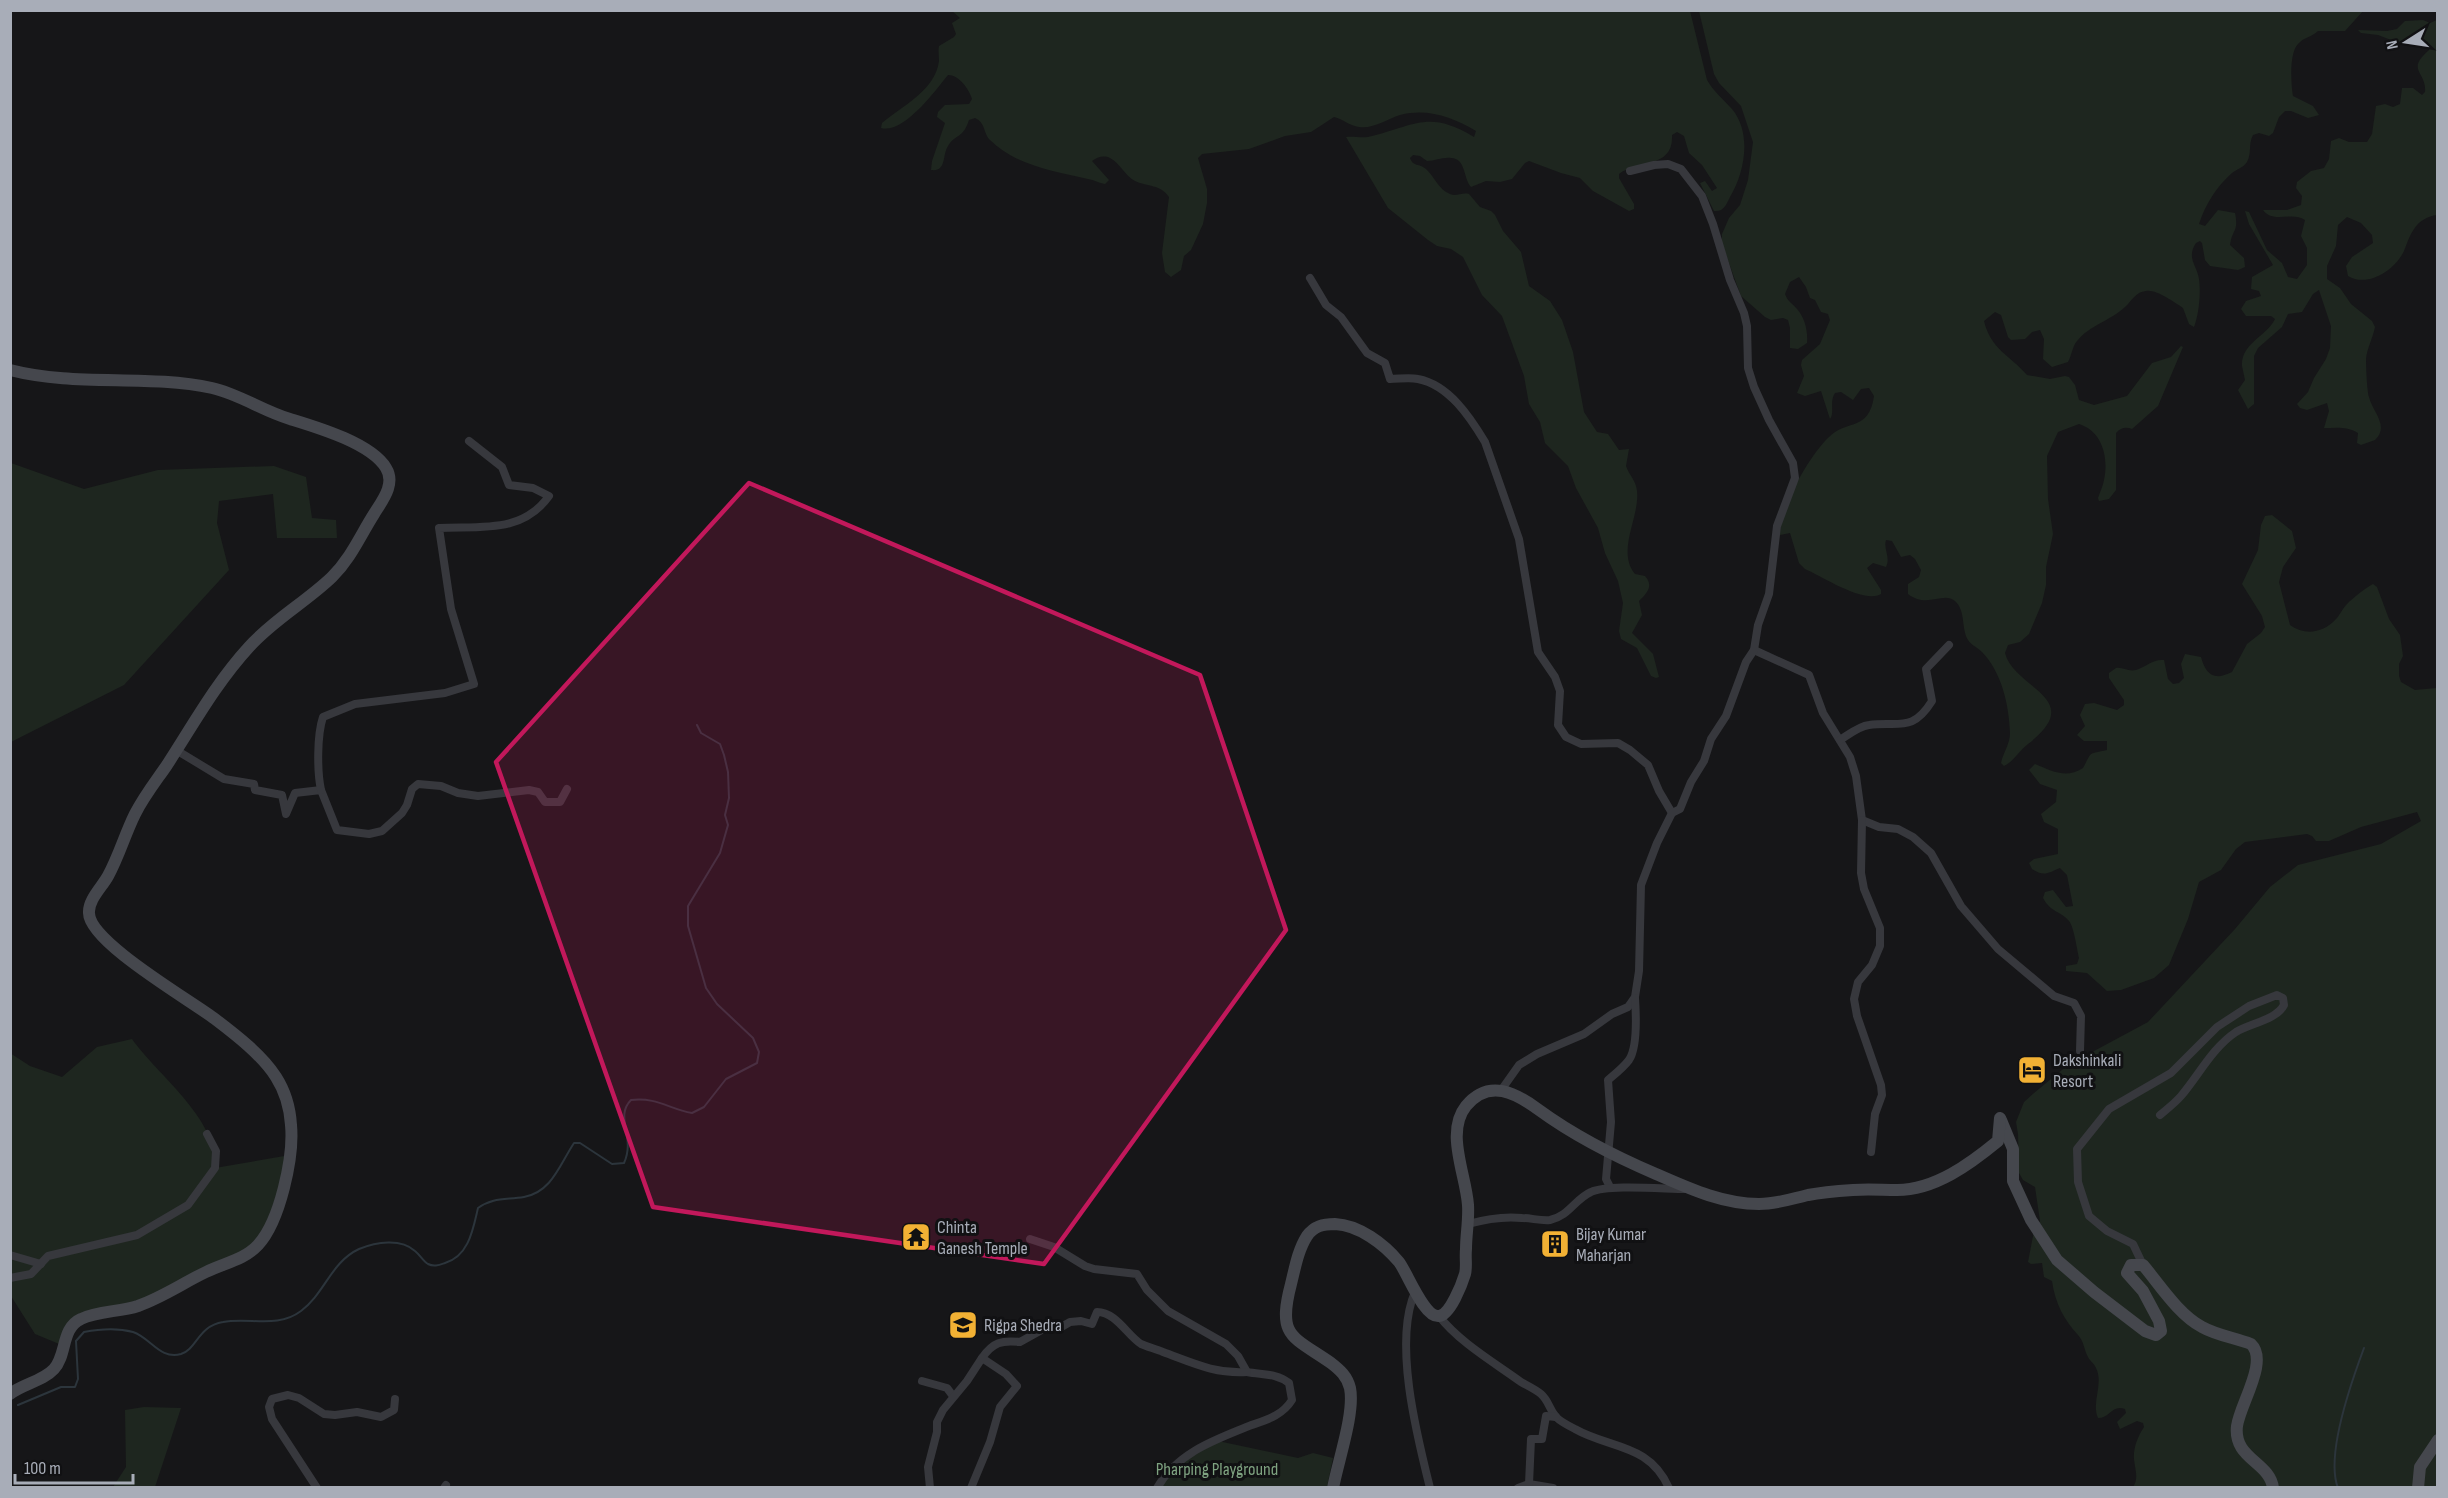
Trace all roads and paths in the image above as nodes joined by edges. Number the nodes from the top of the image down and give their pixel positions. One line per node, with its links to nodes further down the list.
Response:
1 (1630, 171): 6 (street)
2 (1310, 278): 11 (street)
3 (10, 370): 8 (main road)
4 (469, 441): 10 (street)
5 (1949, 645): 7 (street)
6 (1754, 650): 7 (street); 11 (street)
7 (1840, 740): 12 (street)
8 (176, 750): 10 (street); 33 (main road)
9 (567, 789): 10 (street)
10 (321, 790)
11 (1672, 813): 13 (street)
12 (1862, 820): 14 (street); 18 (street)
13 (1635, 997): 15 (street); 19 (street)
14 (2080, 1051)
15 (1502, 1089): 19 (main road); 22 (main road)
16 (2160, 1115): 26 (street)
17 (207, 1134): 25 (street)
18 (1871, 1152)
19 (1610, 1154): 20 (street); 21 (main road)
20 (1610, 1187): 21 (street); 22 (street)
21 (1691, 1189): 26 (main road)
22 (1468, 1224): 29 (main road)
23 (1030, 1239): 31 (street)
24 (10, 1255): 25 (street)
25 (41, 1264): 27 (street)
26 (2143, 1265): 48 (main road)
27 (10, 1278)
28 (1415, 1292): 29 (main road); 43 (main road); 44 (street)
29 (1439, 1316): 36 (street)
30 (982, 1358): 31 (street); 34 (street); 41 (street)
31 (1247, 1372): 42 (street)
32 (922, 1381): 34 (street)
33 (10, 1394)
34 (953, 1396): 40 (street)
35 (395, 1399): 39 (street)
36 (1556, 1417): 38 (street); 47 (street)
37 (2438, 1440): 49 (main road)
38 (1528, 1484): 45 (street); 46 (street)
39 (316, 1488)
40 (930, 1488)
41 (971, 1488)
42 (1157, 1488)
43 (1333, 1488)
44 (1430, 1488)
45 (1518, 1488)
46 (1553, 1488)
47 (1669, 1488)
48 (2273, 1488)
49 (2418, 1488)

